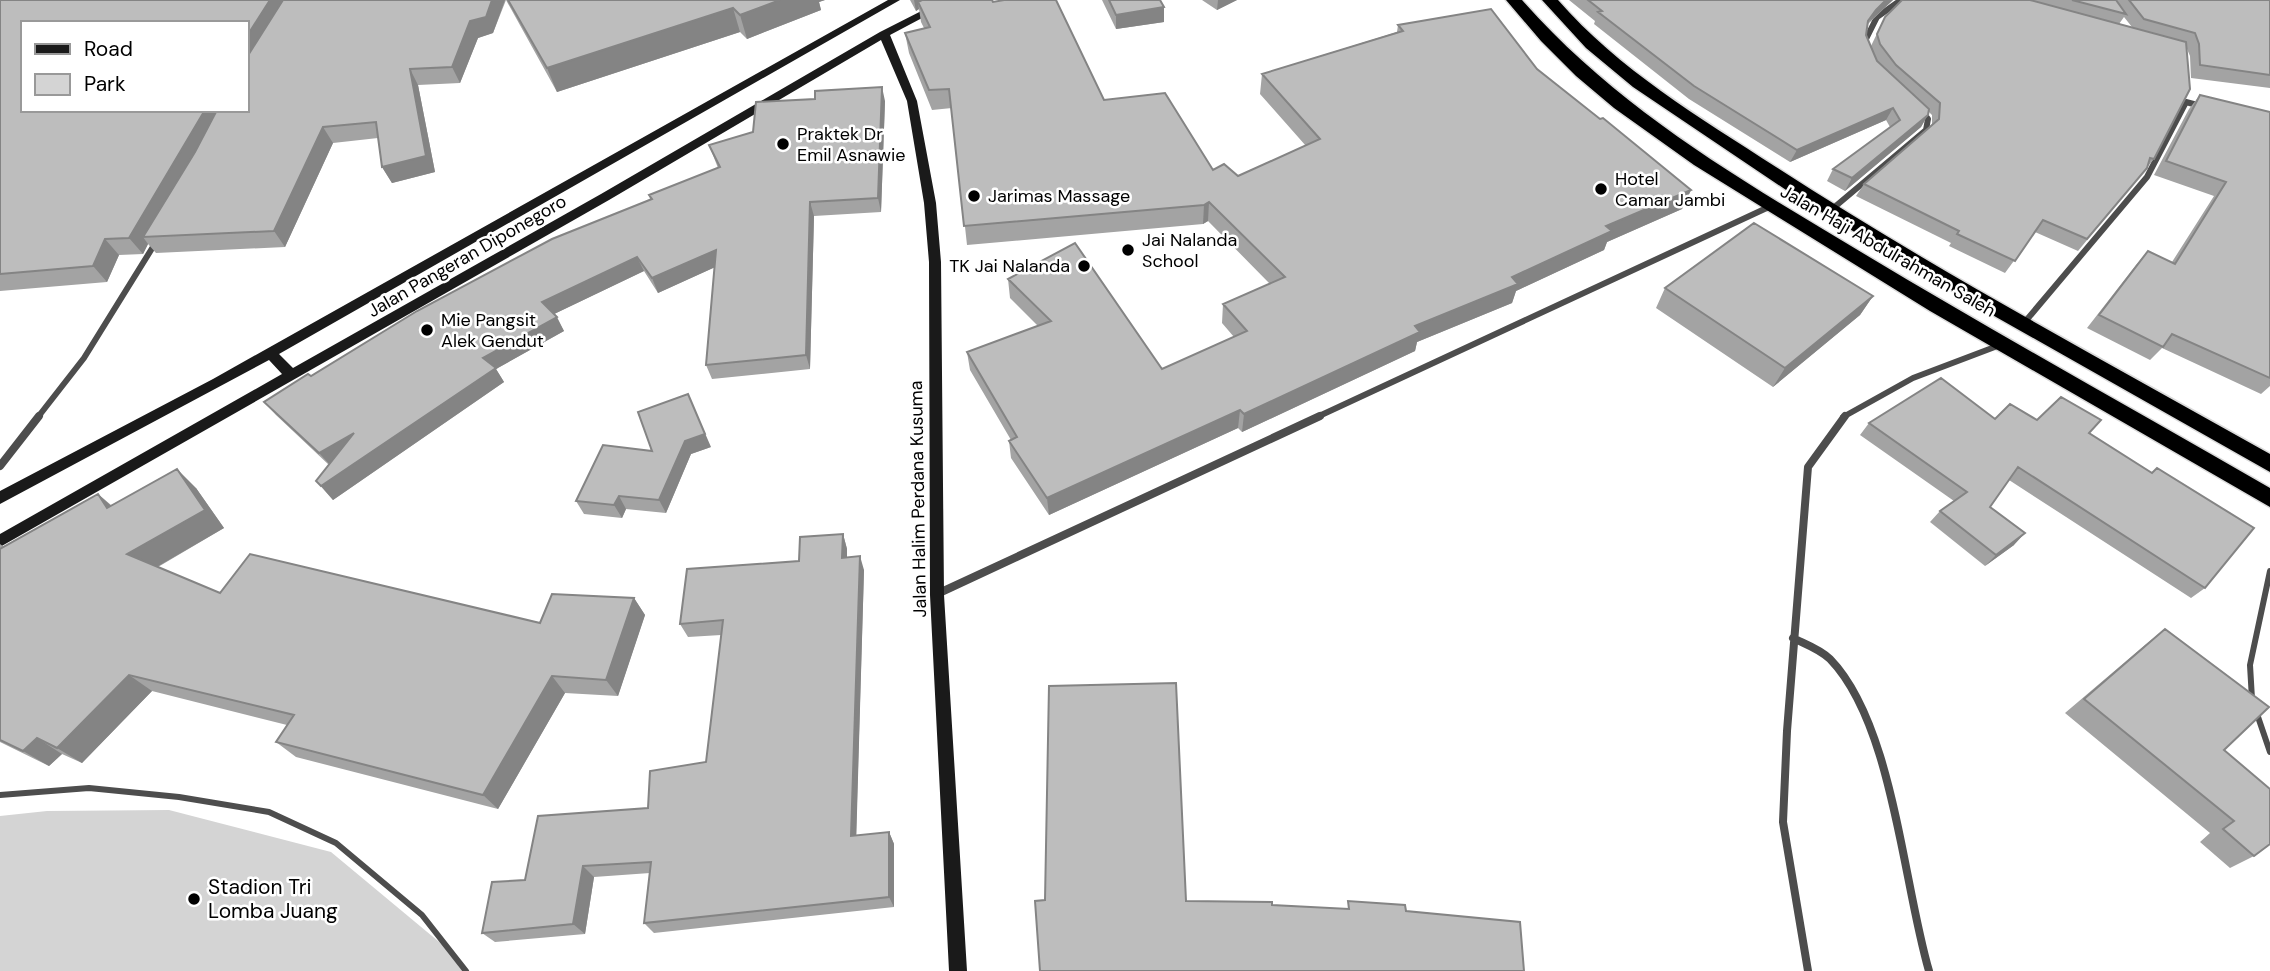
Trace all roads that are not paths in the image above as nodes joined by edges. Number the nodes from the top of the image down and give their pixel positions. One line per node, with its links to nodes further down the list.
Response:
1 (895, 0): 17 (main road, Jalan Pangeran Diponegoro)
2 (951, 0): 6 (main road, Jalan Pangeran Diponegoro)
3 (1514, 0): 12 (highway, Jalan Haji Abdulrahman Saleh)
4 (1550, 0): 13 (highway, Jalan Haji Abdulrahman Saleh)
5 (1900, 0): 7 (street)
6 (884, 34): 18 (main road, Jalan Pangeran Diponegoro); 25 (main road, Jalan Halim Perdana Kusuma)
7 (1862, 49)
8 (2186, 90): 9 (street)
9 (2186, 102): 10 (street); 15 (street)
10 (2208, 107)
11 (1920, 108): 13 (street)
12 (1771, 206): 16 (highway, Jalan Haji Abdulrahman Saleh); 25 (street)
13 (1830, 210): 15 (highway, Jalan Haji Abdulrahman Saleh)
14 (162, 232): 20 (street)
15 (2024, 323): 19 (highway, Jalan Haji Abdulrahman Saleh)
16 (2004, 343): 22 (highway, Jalan Haji Abdulrahman Saleh); 26 (street)
17 (270, 353): 18 (main road); 21 (main road, Jalan Pangeran Diponegoro)
18 (292, 376): 23 (main road, Jalan Pangeran Diponegoro)
19 (2270, 464)
20 (0, 466)
21 (0, 498)
22 (2270, 498)
23 (0, 541)
24 (2270, 571): 27 (lane)
25 (937, 595): 30 (main road, Jalan Halim Perdana Kusuma)
26 (1793, 638): 31 (street); 32 (street)
27 (2270, 752)
28 (0, 795): 29 (lane)
29 (466, 971)
30 (958, 971)
31 (1808, 971)
32 (1929, 971)

